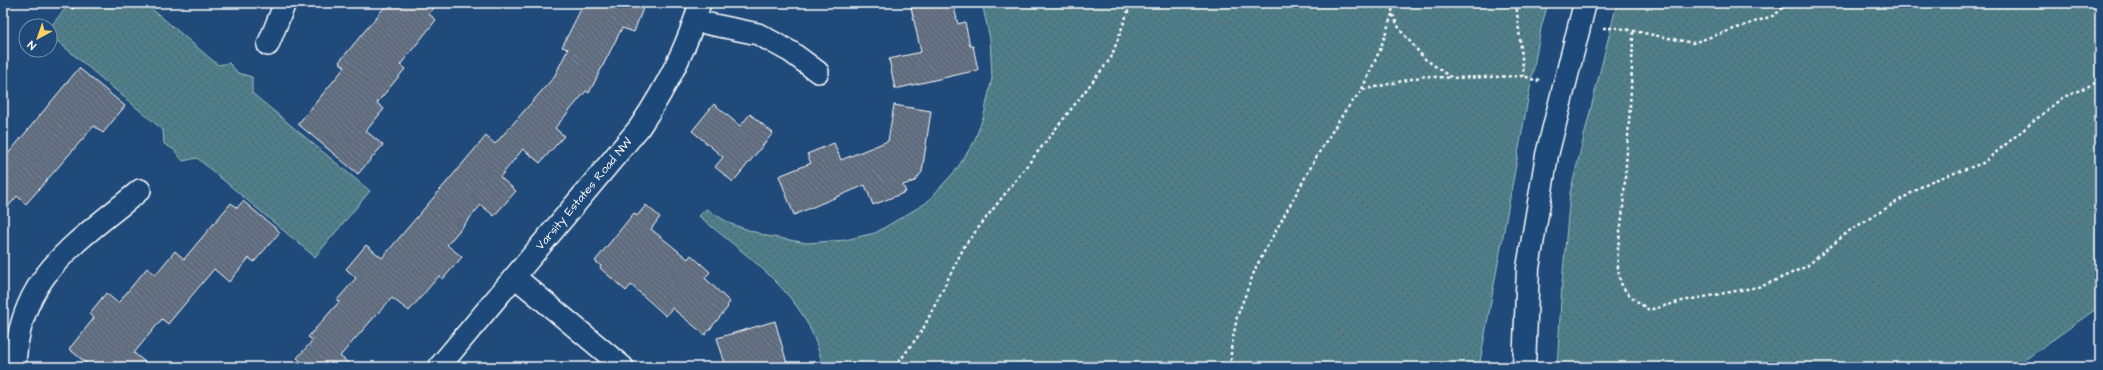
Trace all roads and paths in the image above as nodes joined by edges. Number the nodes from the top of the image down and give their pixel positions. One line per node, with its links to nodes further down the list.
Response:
1 (67, 3): 8 (path)
2 (285, 3): 13 (street)
3 (1131, 3): 25 (path)
4 (1393, 3): 10 (path)
5 (1516, 3): 15 (path)
6 (1585, 3): 27 (street)
7 (1787, 3): 12 (path)
8 (74, 9)
9 (698, 12): 14 (street); 21 (street, Varsity Estates Road NW)
10 (1392, 13): 16 (path); 19 (path)
11 (1605, 26): 12 (path)
12 (1632, 32): 18 (path)
13 (268, 45)
14 (818, 72)
15 (1524, 76): 16 (path); 17 (path)
16 (1452, 78): 19 (path)
17 (1537, 81)
18 (2100, 81)
19 (1362, 90): 26 (path)
20 (140, 190): 22 (street)
21 (515, 277): 23 (street, Varsity Estates Road NW); 24 (street)
22 (15, 367)
23 (439, 367)
24 (623, 367)
25 (895, 367)
26 (1231, 367)
27 (1524, 367)

